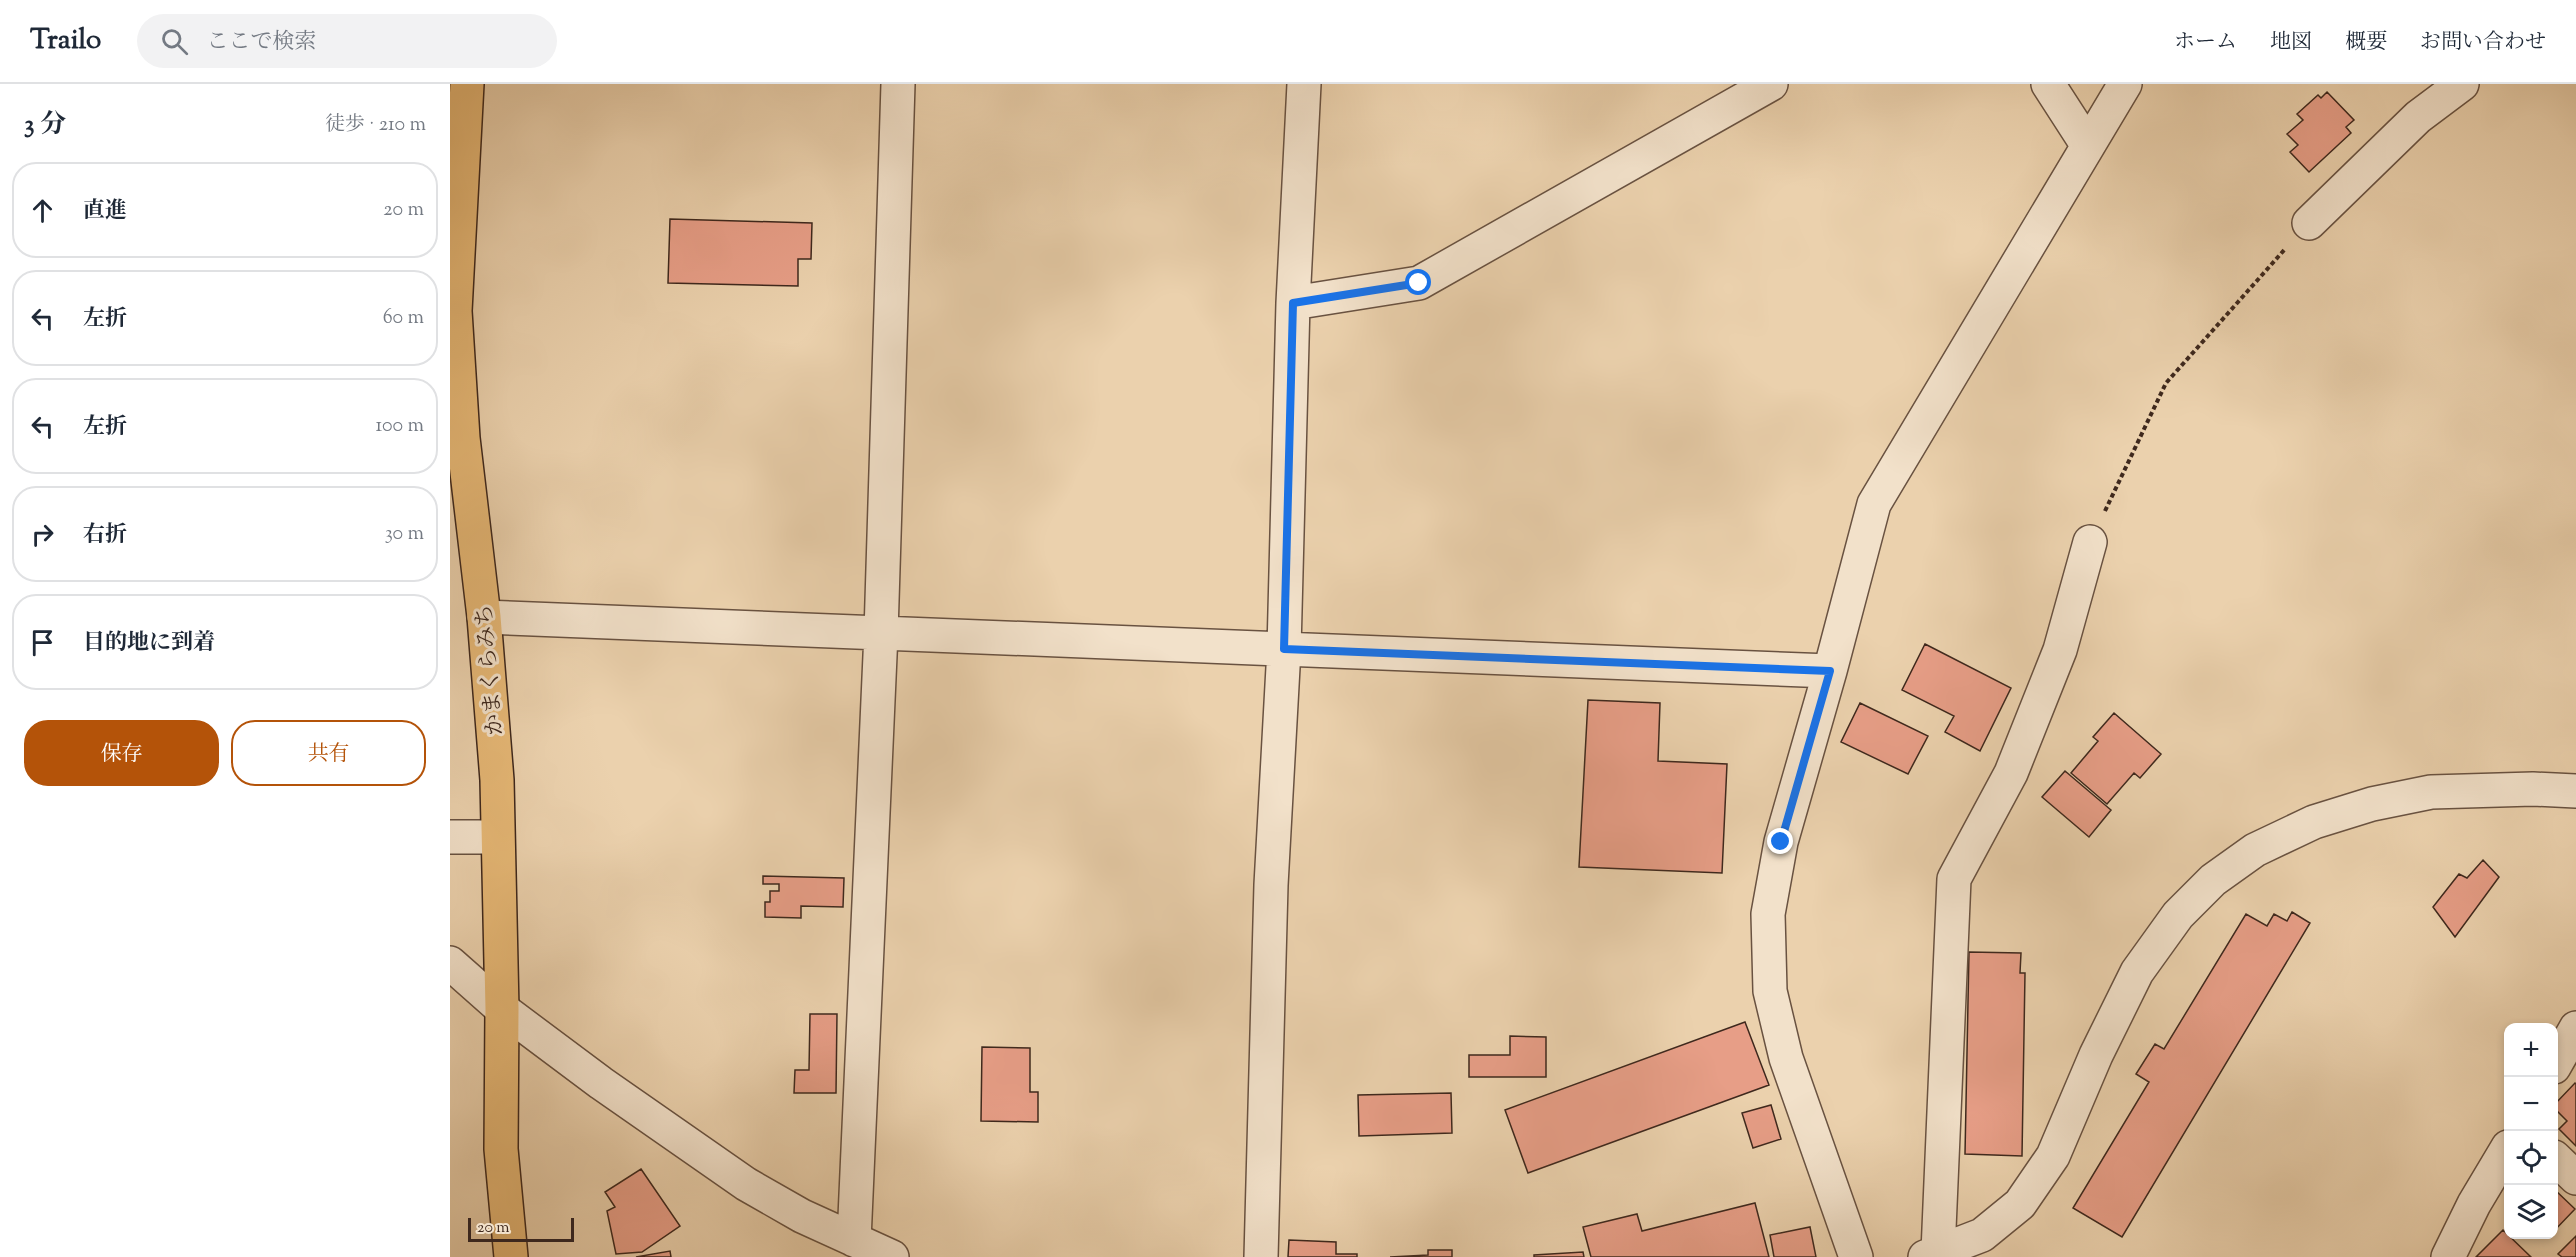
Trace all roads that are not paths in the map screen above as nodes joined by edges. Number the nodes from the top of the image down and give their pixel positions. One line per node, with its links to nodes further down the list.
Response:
1 (467, 84): 12 (main road, かまくらみち)
2 (898, 84): 13 (street)
3 (1304, 84): 10 (street)
4 (1771, 84): 10 (street)
5 (2048, 84): 8 (street)
6 (2125, 84): 8 (street)
7 (2462, 84): 9 (street)
8 (2088, 146): 15 (street)
9 (2309, 223)
10 (1293, 303): 14 (street)
11 (2090, 542): 27 (street)
12 (484, 617): 13 (street); 18 (main road, かまくらみち)
13 (881, 633): 14 (street); 26 (street)
14 (1284, 649): 15 (street); 30 (street)
15 (1830, 671): 31 (street)
16 (2576, 791): 27 (street)
17 (450, 837): 18 (street)
18 (497, 837): 20 (main road, かまくらみち)
19 (450, 963): 20 (street)
20 (502, 1009): 26 (street); 28 (main road, かまくらみち)
21 (2576, 1028): 22 (street)
22 (2558, 1059)
23 (2504, 1154): 32 (street)
24 (2558, 1162): 25 (street)
25 (2576, 1178)
26 (854, 1240): 29 (street)
27 (1931, 1255)
28 (511, 1257)
29 (892, 1257)
30 (1261, 1257)
31 (1856, 1257)
32 (2448, 1257)

